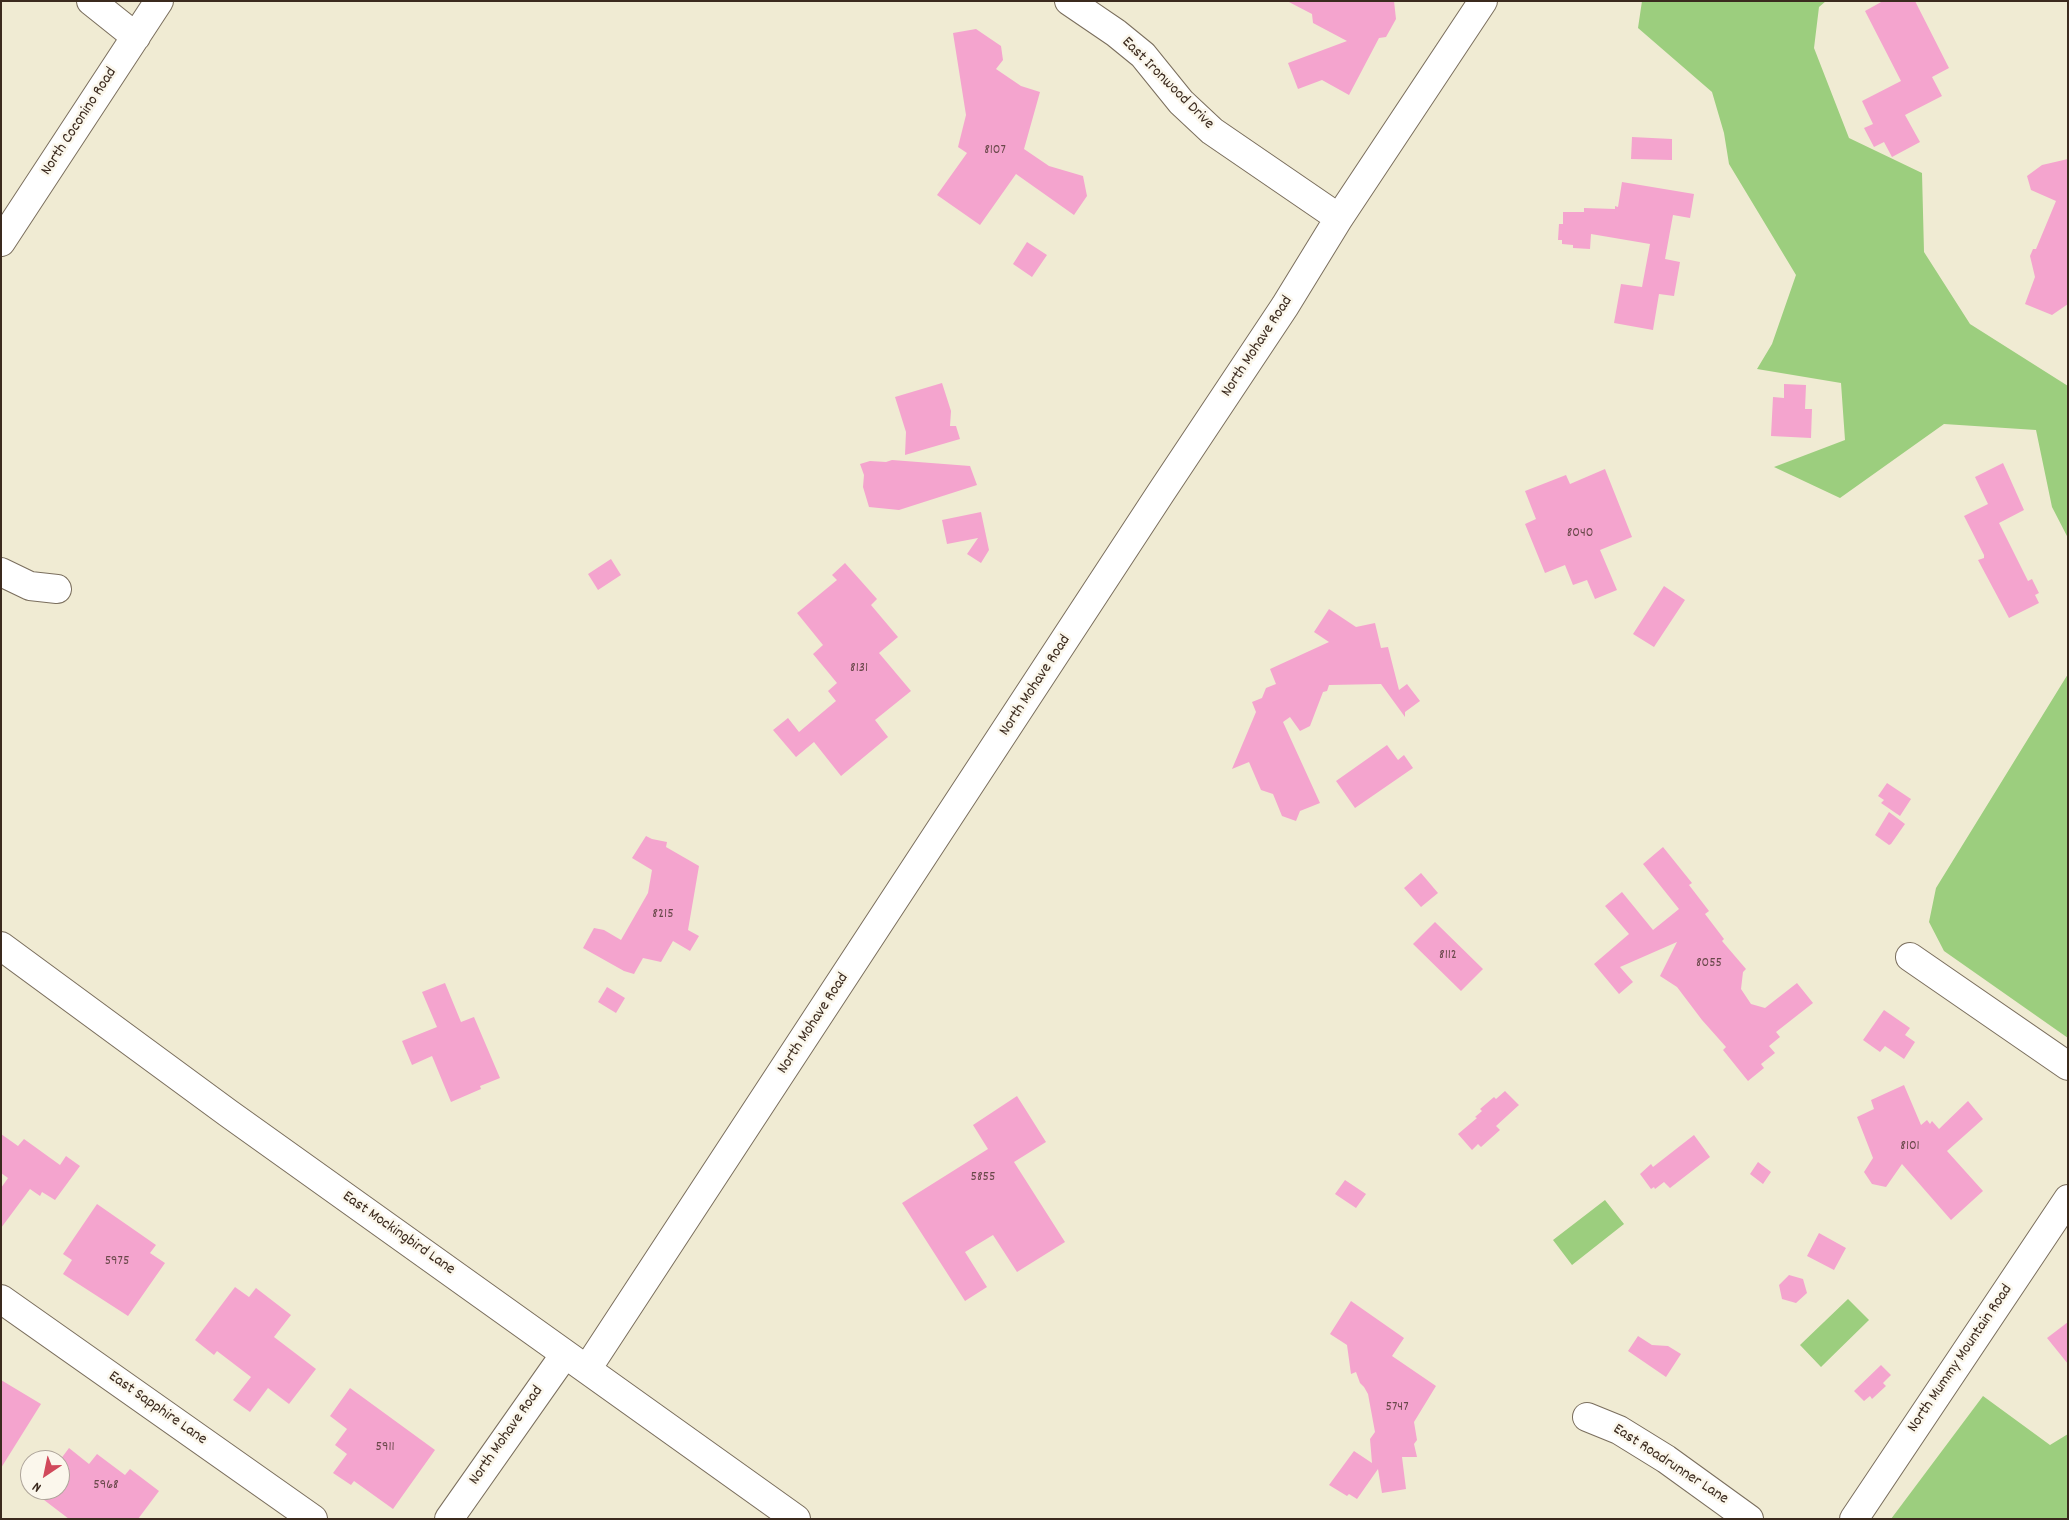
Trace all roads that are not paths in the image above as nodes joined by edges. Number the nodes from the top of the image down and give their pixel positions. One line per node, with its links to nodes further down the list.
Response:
1 (91, 1): 5 (street)
2 (159, 1): 5 (street, North Coconino Road)
3 (1069, 1): 6 (street, East Ironwood Drive)
4 (1483, 1): 6 (street, North Mohave Road)
5 (136, 37): 7 (street, North Coconino Road)
6 (1339, 218): 16 (street, North Mohave Road)
7 (1, 242)
8 (1, 572): 9 (street)
9 (57, 589)
10 (1, 946): 15 (street, East Mockingbird Lane)
11 (1910, 958): 12 (street)
12 (2068, 1066)
13 (2068, 1199): 22 (street, North Mummy Mountain Road)
14 (1, 1299): 18 (street, East Sapphire Lane)
15 (565, 1354): 16 (street, East Mockingbird Lane); 19 (street, North Mohave Road)
16 (587, 1369): 20 (street, East Mockingbird Lane)
17 (1587, 1417): 21 (street, East Roadrunner Lane)
18 (313, 1519)
19 (449, 1519)
20 (796, 1519)
21 (1749, 1519)
22 (1854, 1519)

